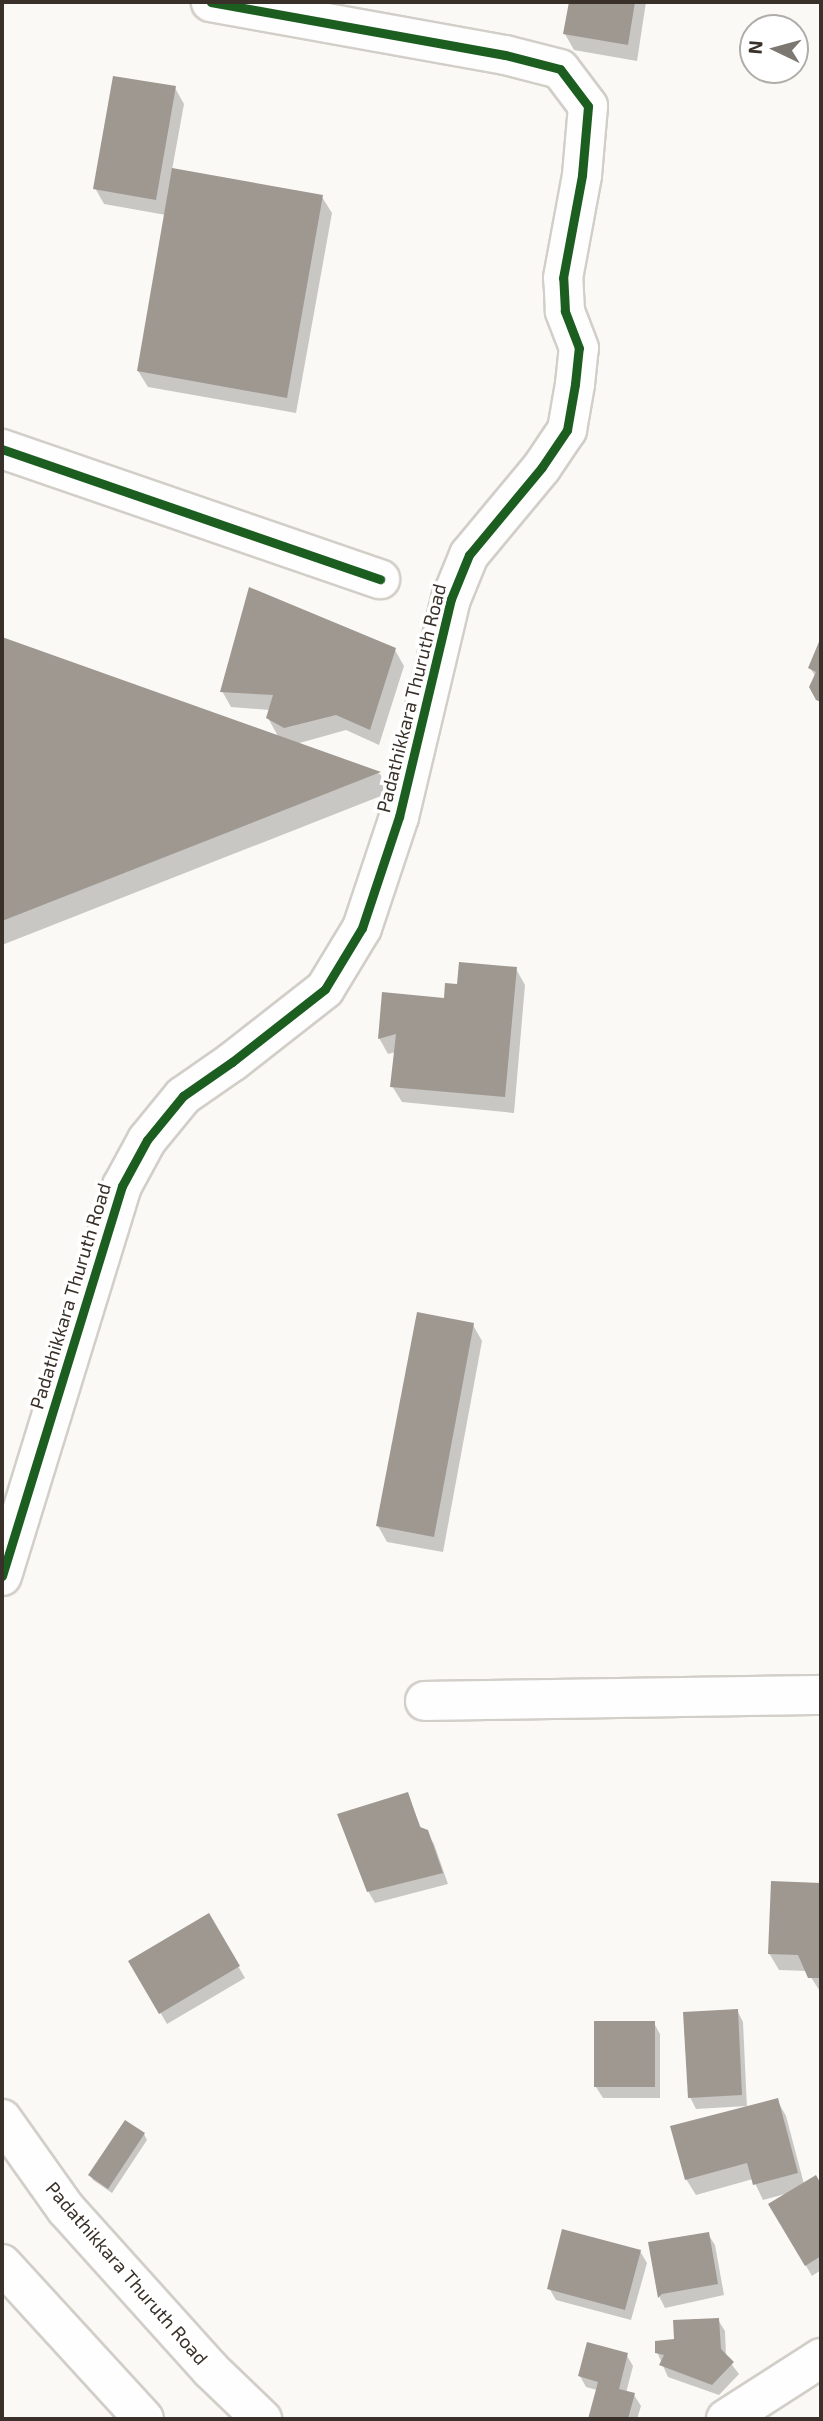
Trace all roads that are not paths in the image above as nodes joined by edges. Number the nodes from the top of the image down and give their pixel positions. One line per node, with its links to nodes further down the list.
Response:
1 (211, 2): 4 (street, Padathikkara Thuruth Road)
2 (2, 449): 3 (street)
3 (380, 579)
4 (2, 1576)
5 (821, 1695): 6 (street)
6 (425, 1701)
7 (2, 2119): 11 (street, Padathikkara Thuruth Road)
8 (2, 2264): 10 (street)
9 (821, 2358): 12 (street)
10 (144, 2419)
11 (262, 2419)
12 (726, 2419)

